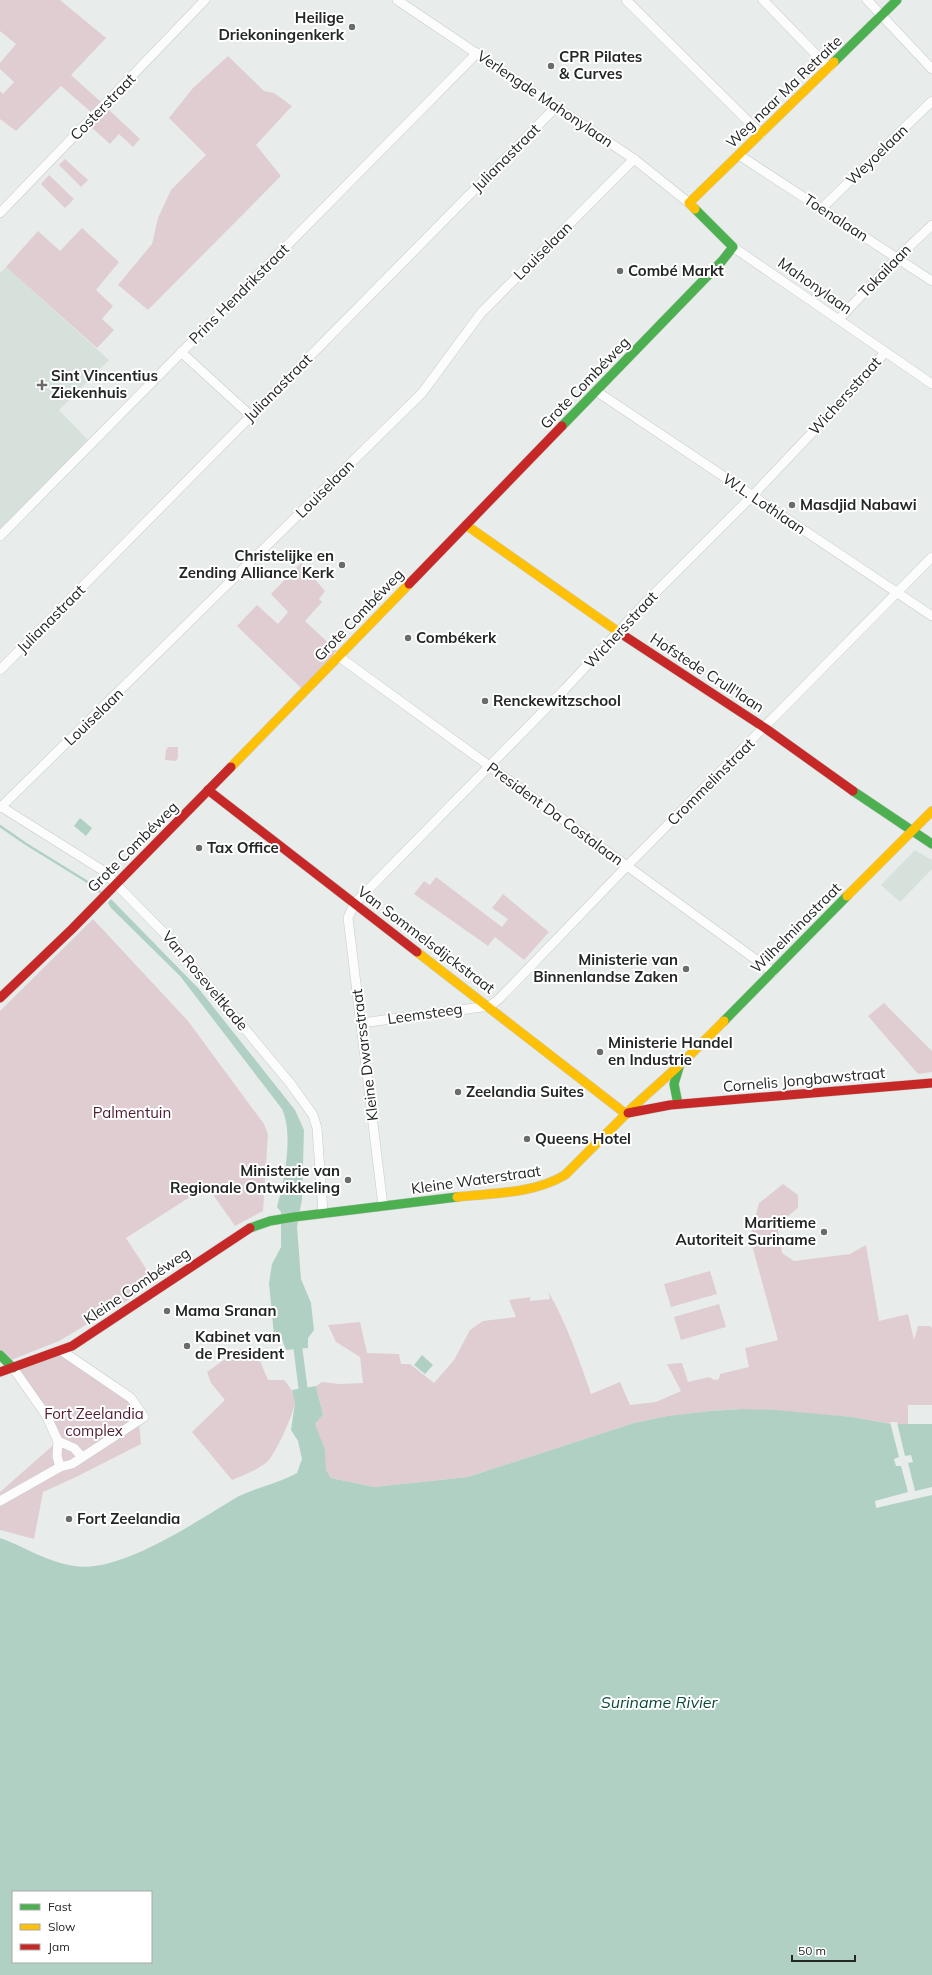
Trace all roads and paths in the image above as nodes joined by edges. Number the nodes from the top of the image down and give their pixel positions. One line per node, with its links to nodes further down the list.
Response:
1 (205, 0): 18 (street, Costerstraat)
2 (397, 0): 8 (street, Verlengde Mahonylaan)
3 (626, 0): 13 (street)
4 (763, 0): 9 (street)
5 (867, 0): 7 (street)
6 (897, 0): 7 (street, Weg naar Ma Retraite)
7 (882, 15): 9 (street, Weg naar Ma Retraite); 10 (street)
8 (477, 53): 12 (street, Verlengde Mahonylaan); 24 (street, Prins Hendrikstraat)
9 (829, 68): 13 (street, Weg naar Ma Retraite)
10 (932, 69)
11 (932, 101): 17 (street, Weyoelaan)
12 (557, 106): 15 (street, Verlengde Mahonylaan); 28 (street, Julianastraat)
13 (761, 134): 14 (street, Weg naar Ma Retraite)
14 (739, 155): 16 (street, Weg naar Ma Retraite); 17 (street, Toenalaan)
15 (634, 159): 16 (street, Verlengde Mahonylaan); 41 (street, Louiselaan)
16 (689, 203): 20 (street, Mahonylaan)
17 (822, 208): 21 (street, Toenalaan)
18 (0, 213)
19 (932, 225): 21 (street, Tokailaan)
20 (733, 247): 23 (street, Mahonylaan); 27 (street, Grote Combéweg)
21 (896, 258): 22 (street, Toenalaan); 23 (street, Tokailaan)
22 (932, 281)
23 (839, 319): 25 (street, Mahonylaan)
24 (181, 352): 28 (street); 31 (street, Prins Hendrikstraat)
25 (885, 352): 26 (street, Mahonylaan); 29 (street, Wichersstraat)
26 (932, 384)
27 (596, 392): 29 (street, W.L. Lothlaan); 30 (street, Grote Combéweg)
28 (251, 416): 37 (street, Julianastraat)
29 (752, 496): 33 (street, W.L. Lothlaan); 35 (street, Wichersstraat)
30 (466, 525): 35 (street, Hofstede Crull'laan); 36 (street, Grote Combéweg)
31 (0, 536)
32 (932, 557): 33 (street, Crommelinstraat)
33 (898, 593): 34 (street, W.L. Lothlaan); 38 (street, Crommelinstraat)
34 (932, 616)
35 (618, 632): 38 (street, Hofstede Crull'laan); 39 (street, Wichersstraat)
36 (338, 656): 39 (street, President Da Costalaan); 40 (street, Grote Combéweg)
37 (0, 670)
38 (765, 728): 43 (street, Hofstede Crull'laan); 45 (street, Crommelinstraat)
39 (489, 767): 45 (street, President Da Costalaan); 47 (street, Wichersstraat)
40 (208, 790): 46 (street, Grote Combéweg); 47 (street, Van Sommelsdijckstraat)
41 (1, 807): 46 (street, Van Roseveltkade)
42 (932, 811): 43 (street, Wilhelminastraat)
43 (912, 832): 44 (street, Hofstede Crull'laan); 48 (street, Wilhelminastraat)
44 (932, 844)
45 (628, 865): 48 (street, President Da Costalaan); 50 (street, Crommelinstraat)
46 (114, 886): 49 (street, Grote Combéweg); 60 (street, Van Roseveltkade)
47 (354, 904): 50 (street, Van Sommelsdijckstraat); 51 (street, Kleine Dwarsstraat)
48 (772, 972): 52 (street, Wilhelminastraat)
49 (0, 998)
50 (490, 1006): 51 (street, Leemsteeg); 58 (street, Van Sommelsdijckstraat)
51 (361, 1023): 59 (street, Kleine Dwarsstraat)
52 (680, 1064): 53 (street, Wilhelminastraat); 55 (street, Wilhelminastraat)
53 (671, 1072): 57 (street); 58 (street, Kleine Waterstraat)
54 (932, 1083): 56 (street, Cornelis Jongbawstraat)
55 (674, 1084): 56 (street); 57 (street, Wilhelminastraat)
56 (700, 1103): 57 (street, Cornelis Jongbawstraat)
57 (674, 1105): 58 (street)
58 (626, 1114): 59 (street, Kleine Waterstraat)
59 (382, 1206): 60 (street, Kleine Waterstraat)
60 (324, 1213): 61 (street, Kleine Waterstraat)
61 (273, 1220): 62 (street, Kleine Combéweg)
62 (62, 1351): 64 (street, Kleine Combéweg); 67 (street)
63 (0, 1355): 64 (street)
64 (13, 1368): 65 (street, Kleine Combéweg); 66 (street)
65 (0, 1372)
66 (58, 1441): 67 (street); 68 (street)
67 (82, 1456): 68 (street)
68 (60, 1467): 69 (street)
69 (0, 1501)

